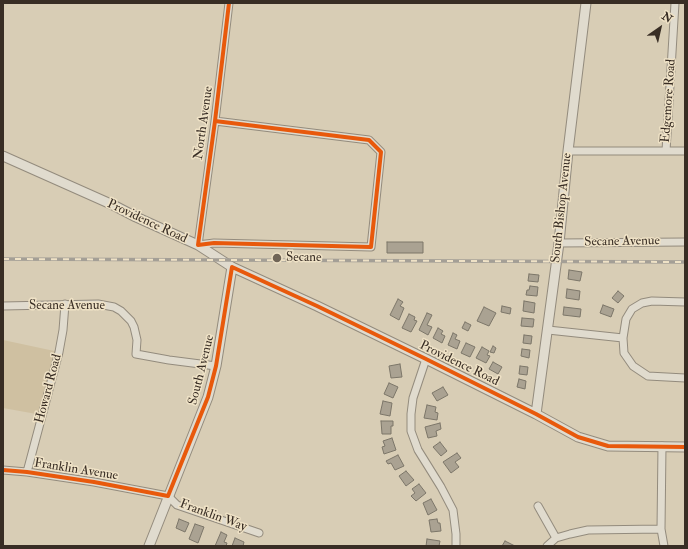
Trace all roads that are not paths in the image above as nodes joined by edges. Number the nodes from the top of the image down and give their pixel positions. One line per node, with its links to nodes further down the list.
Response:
1 (229, 3): 4 (street, North Avenue)
2 (586, 3): 7 (street, South Bishop Avenue)
3 (675, 3): 5 (street, Edgemore Road)
4 (215, 121): 11 (street, North Avenue); 11 (street)
5 (666, 151): 6 (street); 7 (street)
6 (685, 151)
7 (568, 152): 10 (street, South Bishop Avenue)
8 (3, 156): 11 (street, Providence Road)
9 (685, 242): 10 (street, Secane Avenue)
10 (559, 243): 16 (street, South Bishop Avenue)
11 (198, 245): 12 (street, Providence Road)
12 (232, 267): 18 (street, Providence Road); 19 (street, South Avenue)
13 (685, 302): 17 (street)
14 (65, 304): 15 (street, Secane Avenue); 19 (street, Secane Avenue); 25 (street, Howard Road)
15 (3, 306)
16 (548, 330): 17 (street); 21 (street, South Bishop Avenue)
17 (623, 338): 20 (street)
18 (426, 359): 21 (street, Providence Road); 32 (street)
19 (216, 366): 26 (street, South Avenue)
20 (685, 378)
21 (536, 414): 22 (street, Providence Road)
22 (662, 446): 23 (street, Providence Road); 28 (street)
23 (685, 447)
24 (3, 470): 25 (street, Franklin Avenue)
25 (27, 472): 26 (street, Franklin Avenue)
26 (168, 496): 29 (street, Franklin Way); 31 (street, South Avenue)
27 (538, 506): 30 (street)
28 (662, 529): 30 (street); 34 (street)
29 (259, 533)
30 (556, 538): 33 (street)
31 (149, 546)
32 (456, 546)
33 (547, 546)
34 (664, 546)

